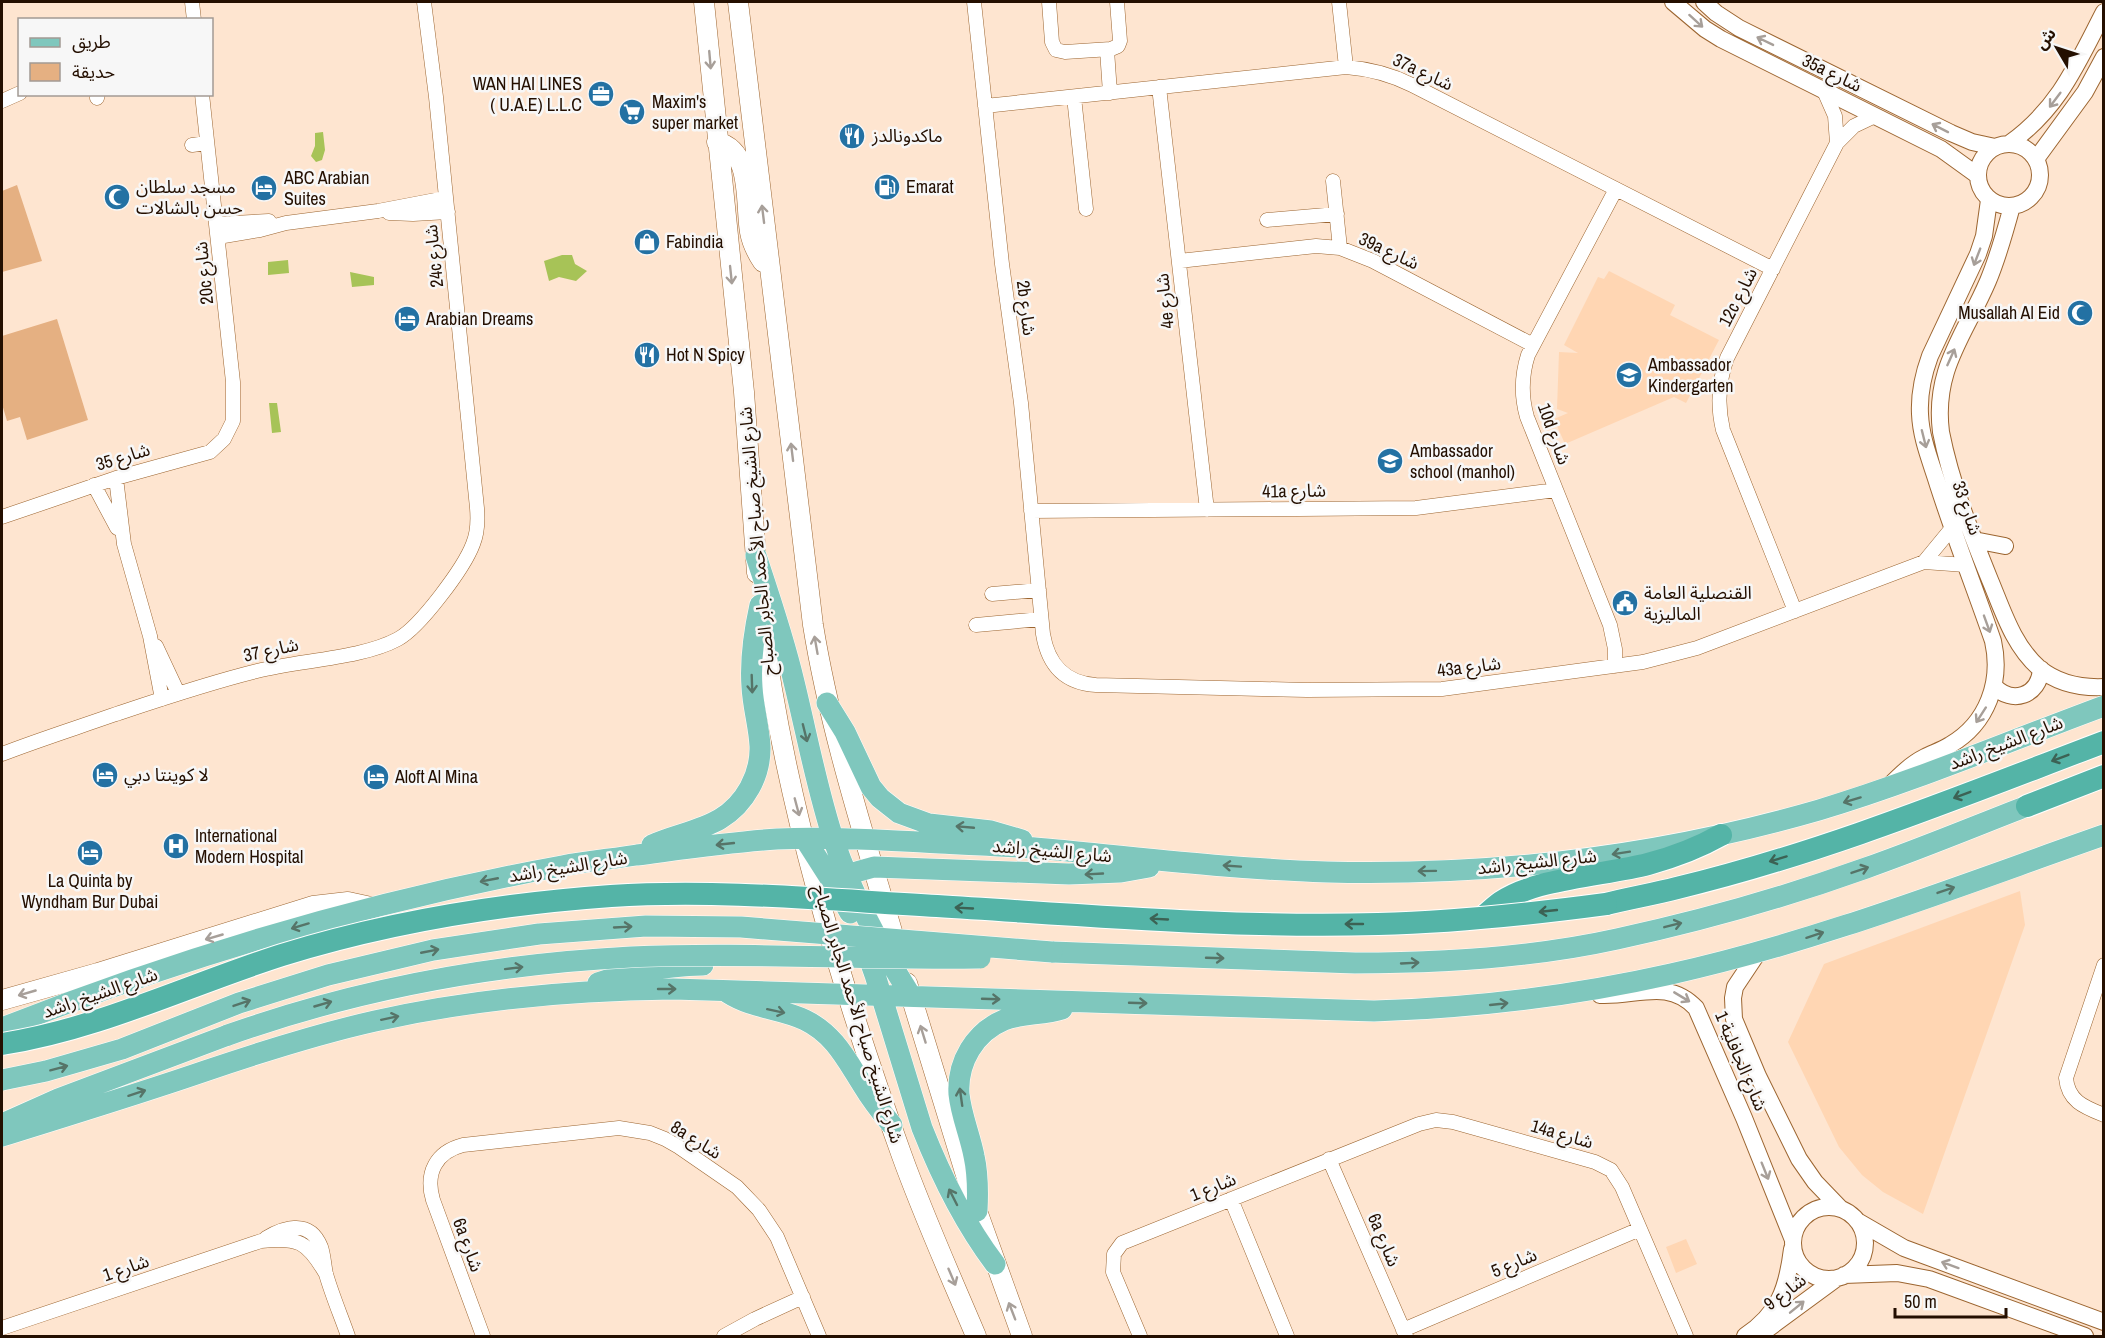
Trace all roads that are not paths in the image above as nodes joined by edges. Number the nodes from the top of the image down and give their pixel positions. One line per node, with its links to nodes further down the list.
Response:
1 (192, 2): 12 (street)
2 (424, 2): 35 (street, 24c شارع)
3 (704, 2): 25 (main road, شارع الشيخ صباح الأحمد الجابر الصباح, one-way to 25)
4 (738, 2): 44 (main road, one-way to 4)
5 (974, 2): 23 (street, 2b شارع)
6 (1049, 2): 13 (street)
7 (1117, 2): 13 (street)
8 (1339, 2): 15 (street)
9 (1673, 2): 17 (street, 35a شارع, one-way to 17)
10 (1704, 2): 29 (street, 35a شارع, one-way to 10)
11 (2103, 12): 29 (street, one-way to 29)
12 (194, 18)
13 (1107, 50): 18 (street)
14 (2103, 57): 30 (street)
15 (1346, 68): 16 (street, 37a شارع); 33 (street, 37a شارع)
16 (1159, 87): 18 (street, 37a شارع); 42 (street, 4e شارع)
17 (1824, 91): 24 (street, 35a شارع); 27 (street)
18 (1110, 93): 21 (street, 37a شارع)
19 (18, 94): 22 (street)
20 (202, 96): 26 (street, 20c شارع)
21 (1074, 97): 23 (street, 37a شارع); 37 (street)
22 (2, 101)
23 (985, 106): 52 (street, 2b شارع)
24 (1875, 116): 27 (street, 12c شارع); 31 (street, 35a شارع)
25 (717, 142): 44 (main road); 58 (main road, شارع الشيخ صباح الأحمد الجابر الصباح, one-way to 58)
26 (207, 143): 28 (street); 40 (street, 20c شارع)
27 (1837, 143): 43 (street, 12c شارع)
28 (192, 145)
29 (2003, 145): 30 (street); 31 (street)
30 (2036, 159): 36 (street)
31 (1977, 175): 34 (street)
32 (1333, 181): 38 (street)
33 (1616, 189): 43 (street, 37a شارع); 45 (street, 10d شارع)
34 (1989, 200): 36 (street); 54 (street, شارع 33, one-way to 54)
35 (447, 205): 40 (street); 50 (street, 24c شارع)
36 (2012, 206): 55 (street, شارع 33, one-way to 36)
37 (1086, 209)
38 (1337, 214): 39 (street); 41 (street)
39 (1267, 220)
40 (218, 230): 46 (street, 20c شارع)
41 (1340, 248): 42 (street, 39a شارع); 45 (street, 39a شارع)
42 (1179, 261): 51 (street, 4e شارع)
43 (1773, 268): 64 (street, 12c شارع)
44 (770, 272): 74 (main road, one-way to 44)
45 (1533, 345): 49 (street, 10d شارع)
46 (234, 412): 47 (street, شارع 35)
47 (116, 478): 48 (street, شارع 35); 56 (street)
48 (94, 485): 53 (street, شارع 35); 56 (street)
49 (1556, 490): 51 (street, 41a شارع); 68 (street, 10d شارع)
50 (477, 508): 72 (street, شارع 37)
51 (1207, 510): 52 (street, 41a شارع)
52 (1031, 511): 61 (street, 2b شارع)
53 (2, 517)
54 (1952, 528): 59 (street, 43a شارع); 60 (street, شارع 33)
55 (1974, 540): 57 (street); 69 (street, شارع 33)
56 (124, 544): 67 (street)
57 (2005, 546)
58 (756, 556): 63 (main road, شارع الشيخ صباح الأحمد الجابر الصباح); 85 (main road, one-way to 85)
59 (1924, 562): 60 (street, 43a شارع); 64 (street, 43a شارع)
60 (1966, 565): 70 (street, شارع 33, one-way to 70)
61 (1039, 590): 62 (street); 65 (street, 2b شارع)
62 (992, 594)
63 (760, 605): 84 (main road, شارع الشيخ صباح الأحمد الجابر الصباح, one-way to 84); 88 (main road, one-way to 88)
64 (1795, 610): 68 (street, 43a شارع)
65 (1041, 619): 66 (street); 68 (street, 43a شارع)
66 (976, 625)
67 (150, 636): 72 (street); 73 (street)
68 (1615, 666)
69 (2041, 669): 70 (street); 71 (street, شارع 33)
70 (1994, 686): 79 (street, شارع 33, one-way to 79)
71 (2103, 687)
72 (178, 693): 73 (street, شارع 37)
73 (162, 699): 77 (street, شارع 37)
74 (827, 702): 86 (main road); 87 (main road, one-way to 74)
75 (2103, 706): 79 (main road, شارع الشيخ راشد)
76 (2103, 742): 94 (highway, شارع الشيخ راشد, one-way to 94, bridge)
77 (2, 754)
78 (2103, 776): 81 (highway)
79 (1888, 788): 82 (main road, شارع الشيخ راشد, one-way to 82)
80 (2103, 792): 81 (highway)
81 (2027, 806): 97 (main road, one-way to 81)
82 (1721, 835): 89 (main road, شارع الشيخ راشد, one-way to 89); 94 (highway)
83 (2103, 835): 96 (main road, one-way to 83)
84 (805, 839): 85 (main road, شارع الشيخ راشد); 88 (main road, شارع الشيخ راشد, one-way to 88); 91 (main road); 92 (main road, شارع الشيخ صباح الأحمد الجابر الصباح)
85 (833, 839): 86 (main road, شارع الشيخ راشد); 91 (main road)
86 (866, 839): 87 (main road, شارع الشيخ راشد); 90 (main road)
87 (1041, 849): 89 (main road, شارع الشيخ راشد)
88 (630, 856): 93 (main road, شارع الشيخ راشد, one-way to 93)
89 (1173, 862): 90 (main road, one-way to 90)
90 (874, 867): 91 (main road); 95 (main road)
91 (841, 881): 92 (main road); 95 (main road)
92 (822, 905): 98 (main road, شارع الشيخ صباح الأحمد الجابر الصباح)
93 (371, 907): 106 (main road, one-way to 106); 108 (main road, شارع الشيخ راشد, one-way to 108)
94 (1483, 917): 109 (highway, شارع الشيخ راشد, one-way to 109, bridge)
95 (881, 944): 98 (main road); 104 (main road); 105 (main road)
96 (1759, 951): 101 (main road); 118 (street, شارع الجافلية 1)
97 (1052, 952): 110 (main road, one-way to 97, bridge); 112 (main road, one-way to 97, bridge)
98 (838, 961): 102 (main road); 103 (main road, شارع الشيخ صباح الأحمد الجابر الصباح)
99 (2103, 965): 111 (street)
100 (722, 990): 102 (main road, one-way to 100); 103 (main road); 113 (main road, one-way to 113)
101 (1584, 991): 107 (main road, one-way to 101); 122 (street, شارع الجافلية 1, one-way to 122)
102 (575, 992): 114 (main road, one-way to 102)
103 (848, 994): 104 (main road); 113 (main road, شارع الشيخ صباح الأحمد الجابر الصباح)
104 (882, 995): 105 (main road); 123 (main road, one-way to 104)
105 (911, 996): 107 (main road, one-way to 107); 119 (main road, one-way to 105)
106 (2, 1000)
107 (1079, 1001): 119 (main road, one-way to 107)
108 (2, 1028)
109 (2, 1044)
110 (2, 1080)
111 (2103, 1115)
112 (2, 1124)
113 (892, 1125): 133 (main road, شارع الشيخ صباح الأحمد الجابر الصباح, one-way to 133)
114 (2, 1136)
115 (1329, 1159): 117 (street, شارع 1); 121 (street, 14a شارع); 128 (street, 6a شارع)
116 (434, 1165): 125 (street, 8a شارع); 130 (street, 6a شارع)
117 (1231, 1200): 135 (street, شارع 1); 136 (street)
118 (1840, 1208): 120 (street); 122 (street)
119 (977, 1211): 123 (main road)
120 (1858, 1222): 124 (street); 126 (street, one-way to 120)
121 (1640, 1229): 128 (street, شارع 5); 137 (street, 14a شارع)
122 (1793, 1243): 124 (street); 138 (street, شارع 9)
123 (995, 1264): 134 (main road, one-way to 123)
124 (1841, 1277): 139 (street, شارع 9, one-way to 124); 140 (street)
125 (804, 1302): 131 (street); 132 (street, 8a شارع)
126 (2103, 1322)
127 (2, 1328): 129 (street, شارع 1)
128 (1404, 1334)
129 (348, 1336)
130 (483, 1336)
131 (725, 1336)
132 (819, 1336)
133 (976, 1336)
134 (1022, 1336)
135 (1140, 1336)
136 (1287, 1336)
137 (1686, 1336)
138 (1745, 1336)
139 (1757, 1336)
140 (2085, 1336)

